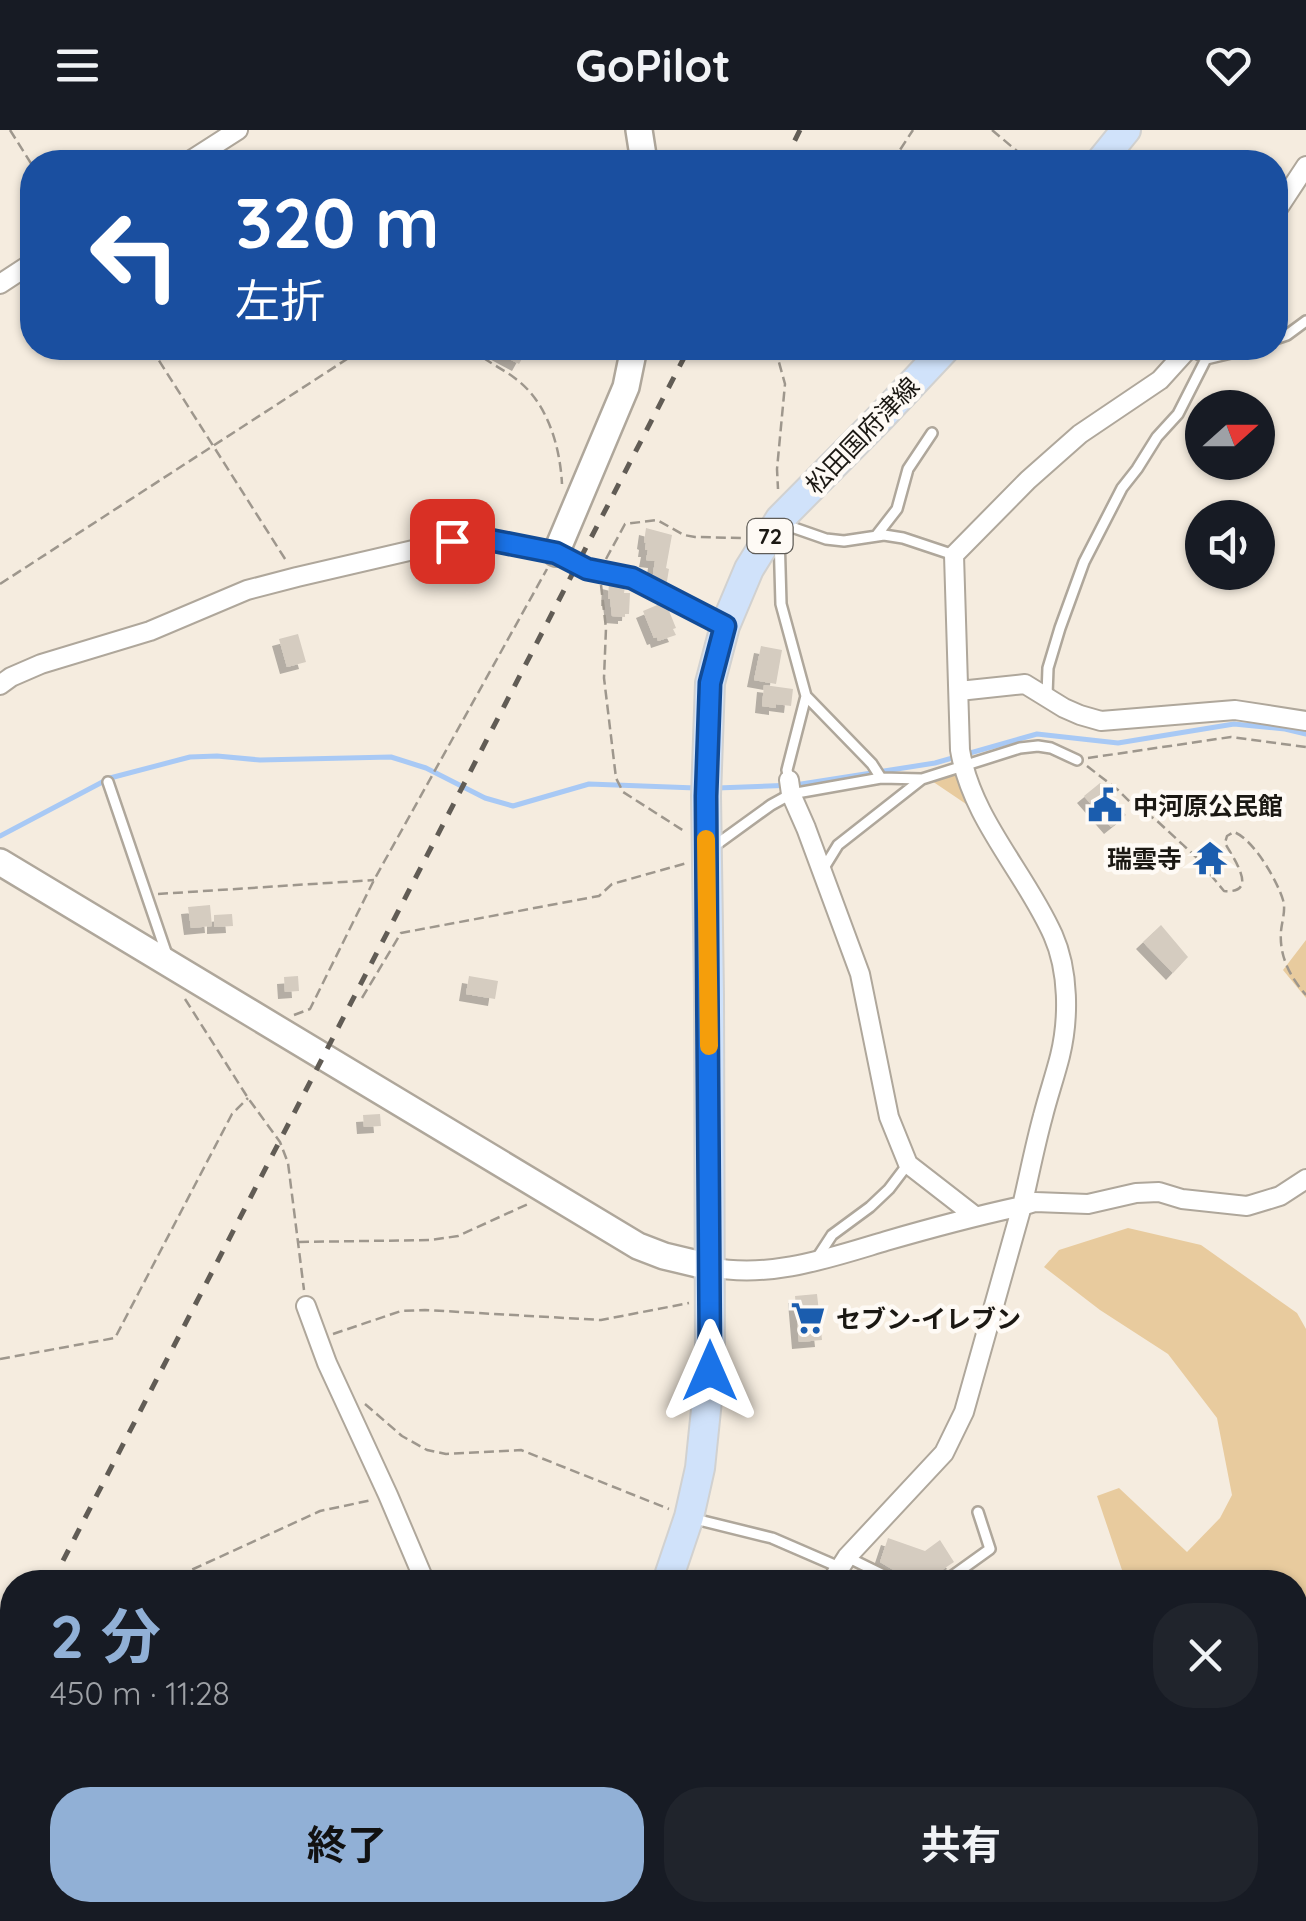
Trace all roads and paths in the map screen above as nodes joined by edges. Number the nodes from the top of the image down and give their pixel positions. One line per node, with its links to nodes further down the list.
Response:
1 (238, 130): 4 (street)
2 (992, 130): 5 (path)
3 (1126, 130): 6 (main road)
4 (207, 150)
5 (1016, 150)
6 (1110, 150)
7 (1306, 166): 8 (street)
8 (1288, 193)
9 (159, 360): 18 (path)
10 (345, 360): 18 (path)
11 (487, 360): 19 (path)
12 (632, 360): 19 (street)
13 (778, 360): 20 (path)
14 (935, 360): 20 (main road, 松田国府津線 / 72)
15 (1178, 360): 23 (street)
16 (1205, 360): 31 (lane)
17 (932, 433): 21 (lane)
18 (214, 444): 25 (path); 26 (path)
19 (574, 510): 22 (street)
20 (776, 526): 21 (lane); 24 (path); 27 (main road, 松田国府津線 / 72); 30 (lane)
21 (876, 536): 23 (lane)
22 (556, 553): 24 (lane); 25 (street); 43 (path)
23 (954, 556): 29 (street)
24 (600, 570): 27 (lane); 40 (path)
25 (297, 577): 28 (street)
26 (0, 584)
27 (725, 626): 40 (main road, 松田国府津線 / 72)
28 (0, 685)
29 (960, 691): 31 (street); 34 (street)
30 (806, 696): 36 (lane); 39 (lane)
31 (1046, 696): 32 (street)
32 (1306, 721)
33 (1306, 747): 35 (path)
34 (962, 759): 35 (lane); 37 (lane); 53 (street)
35 (1077, 760): 46 (path)
36 (881, 778): 37 (lane); 39 (lane)
37 (922, 779): 42 (lane)
38 (108, 782): 44 (lane)
39 (790, 788): 40 (lane); 42 (street)
40 (707, 851): 47 (path); 57 (main road, 松田国府津線 / 72)
41 (0, 862): 45 (street)
42 (822, 870): 50 (street)
43 (374, 880): 44 (path); 48 (path)
44 (147, 895): 45 (lane)
45 (170, 963): 49 (path); 52 (street)
46 (1306, 995)
47 (362, 998)
48 (291, 1016)
49 (248, 1098): 55 (path); 61 (path)
50 (908, 1164): 54 (street); 56 (lane)
51 (1306, 1179): 53 (street)
52 (550, 1194): 55 (path); 57 (street)
53 (1022, 1206): 54 (street); 66 (street)
54 (975, 1216): 56 (street)
55 (297, 1242): 59 (path)
56 (814, 1262): 57 (street)
57 (710, 1266): 58 (main road, 松田国府津線 / 72)
58 (710, 1300): 60 (path); 65 (main road, 松田国府津線 / 72)
59 (306, 1306): 60 (street)
60 (318, 1340): 63 (street)
61 (0, 1359)
62 (358, 1396): 65 (path)
63 (388, 1495): 67 (path); 68 (street)
64 (978, 1512): 70 (lane)
65 (689, 1517): 66 (lane); 69 (main road, 松田国府津線 / 72)
66 (839, 1569)
67 (192, 1570)
68 (420, 1570)
69 (672, 1570)
70 (961, 1570)

